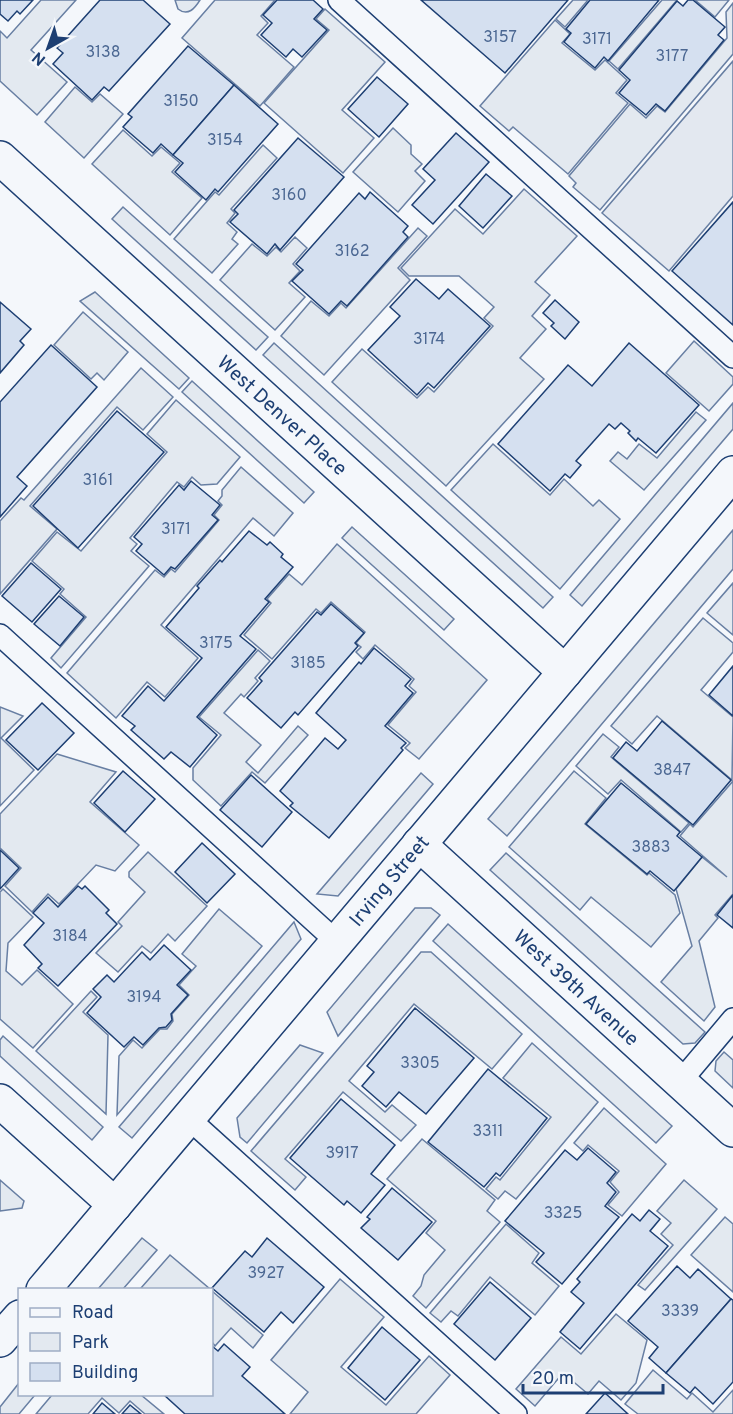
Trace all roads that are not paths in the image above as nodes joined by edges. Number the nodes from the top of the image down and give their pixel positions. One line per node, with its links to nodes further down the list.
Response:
1 (339, 0): 3 (lane)
2 (0, 158): 6 (street, West Denver Place)
3 (733, 357)
4 (733, 473): 6 (street, Irving Street)
5 (0, 635): 8 (lane)
6 (565, 672): 7 (street, Irving Street)
7 (419, 844): 8 (street, Irving Street); 10 (street, West 39th Avenue)
8 (337, 942): 12 (street, Irving Street)
9 (733, 1020): 10 (lane)
10 (680, 1082): 13 (street, West 39th Avenue)
11 (0, 1101): 14 (street)
12 (188, 1118): 14 (street, Irving Street); 18 (lane)
13 (733, 1130)
14 (115, 1204): 15 (street, Irving Street)
15 (45, 1288)
16 (18, 1319): 17 (street)
17 (0, 1340)
18 (516, 1414)

